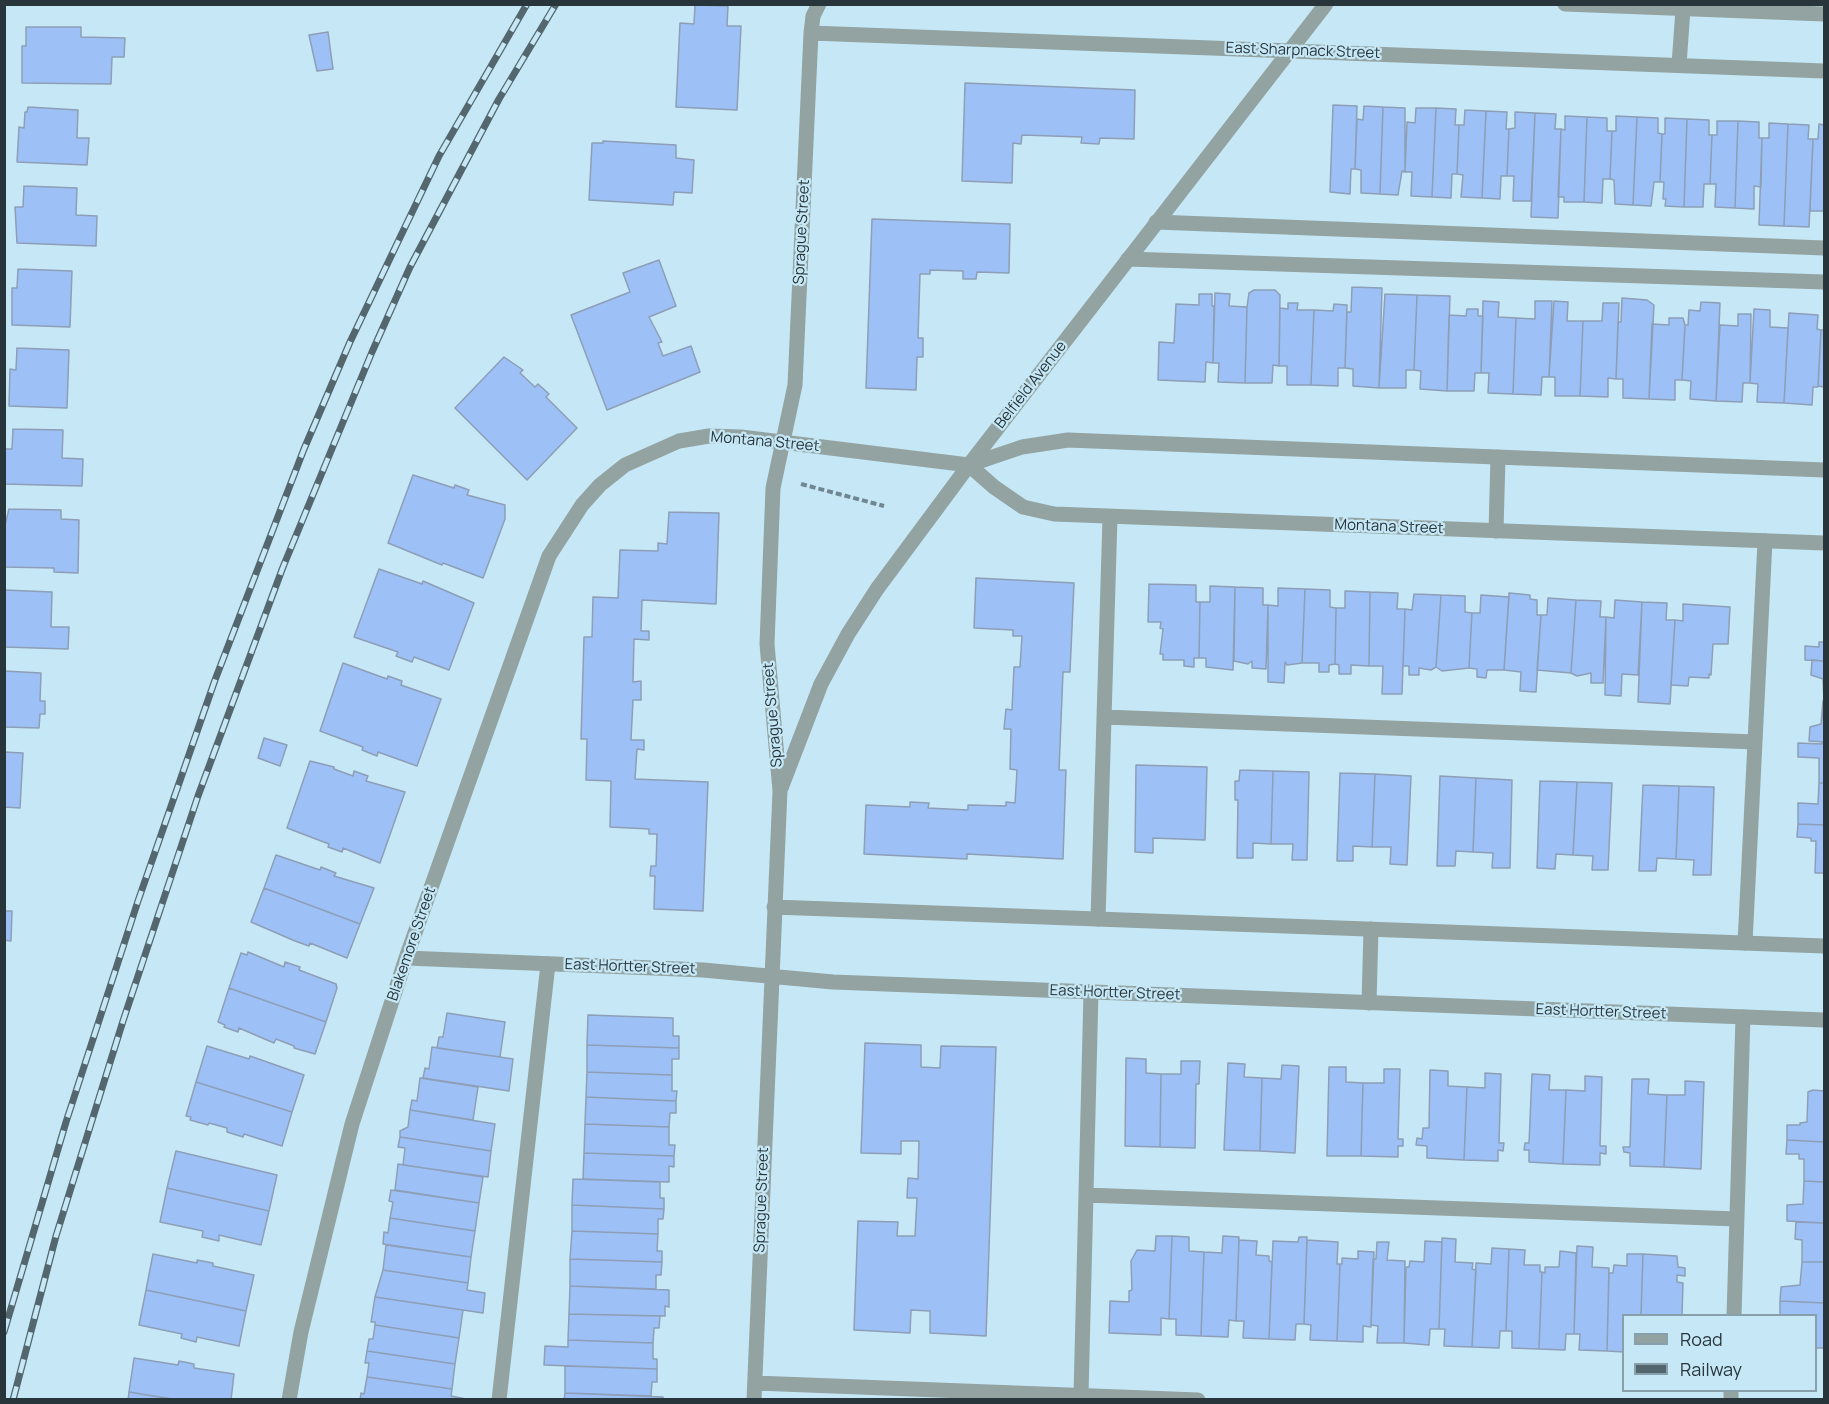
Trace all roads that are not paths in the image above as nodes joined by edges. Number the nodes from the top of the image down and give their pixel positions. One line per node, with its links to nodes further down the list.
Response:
1 (819, 4): 6 (street)
2 (1326, 4): 7 (street, Belfield Avenue)
3 (1565, 4): 4 (street)
4 (1683, 9): 5 (street); 8 (street)
5 (1824, 14)
6 (811, 33): 7 (street, East Sharpnack Street); 14 (street, Sprague Street)
7 (1290, 51): 8 (street, East Sharpnack Street); 10 (street, Belfield Avenue)
8 (1678, 65): 9 (street, East Sharpnack Street)
9 (1824, 71)
10 (1156, 222): 11 (street); 12 (street, Belfield Avenue)
11 (1824, 248)
12 (1128, 259): 13 (street); 16 (street, Belfield Avenue)
13 (1824, 282)
14 (783, 442): 16 (street, Montana Street); 18 (street, Montana Street); 25 (street, Sprague Street)
15 (1498, 457): 16 (street, Montana Street); 17 (street, Montana Street); 20 (street)
16 (969, 465): 19 (street, Montana Street); 25 (street, Belfield Avenue)
17 (1824, 470)
18 (582, 505): 31 (street, Blakemore Street)
19 (1110, 517): 20 (street, Montana Street); 23 (street)
20 (1496, 531): 21 (street, Montana Street)
21 (1765, 541): 22 (street, Montana Street); 24 (street)
22 (1824, 543)
23 (1104, 717): 24 (street); 27 (street)
24 (1755, 742): 29 (street)
25 (780, 791): 26 (street, Sprague Street)
26 (774, 907): 27 (street); 33 (street, Sprague Street)
27 (1098, 919): 28 (street)
28 (1371, 929): 29 (street); 35 (street)
29 (1745, 943): 30 (street)
30 (1824, 946)
31 (406, 958): 32 (street, East Hortter Street); 43 (street, Blakemore Street)
32 (548, 964): 33 (street, East Hortter Street); 44 (street)
33 (771, 976): 34 (street, East Hortter Street); 41 (street, Sprague Street)
34 (1091, 992): 35 (street, East Hortter Street); 38 (street)
35 (1369, 1003): 36 (street, East Hortter Street)
36 (1743, 1017): 37 (street, East Hortter Street); 39 (street)
37 (1824, 1020)
38 (1086, 1195): 39 (street); 42 (street)
39 (1737, 1219): 40 (street)
40 (1734, 1314)
41 (755, 1383): 42 (street); 45 (street, Sprague Street)
42 (1081, 1395): 46 (street)
43 (289, 1400)
44 (500, 1400)
45 (754, 1400)
46 (1198, 1400)

